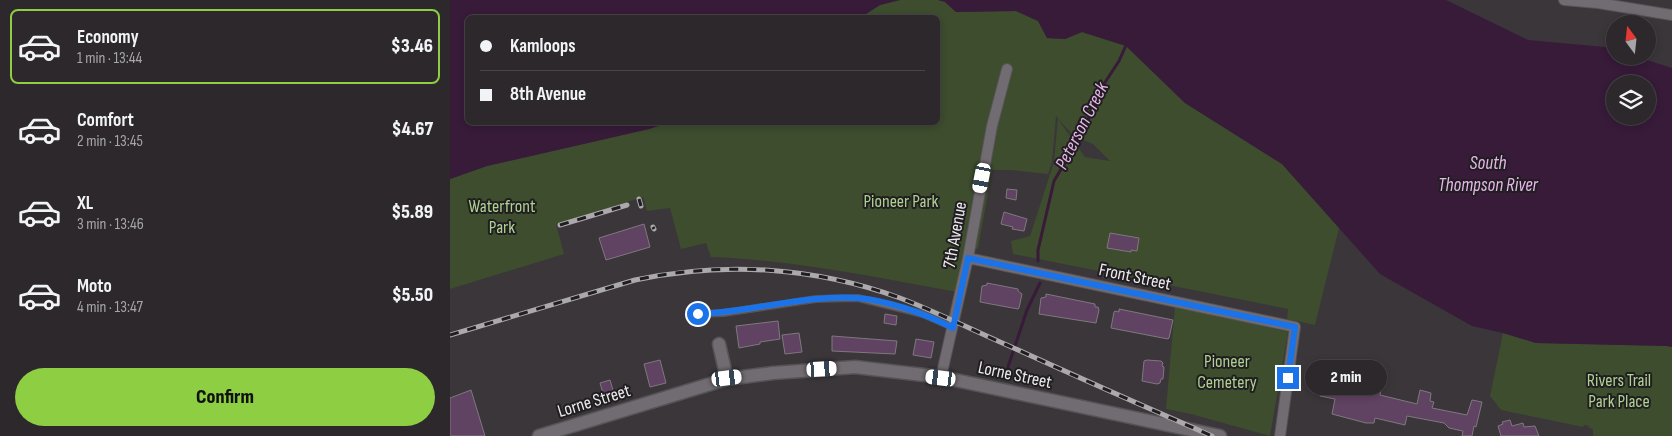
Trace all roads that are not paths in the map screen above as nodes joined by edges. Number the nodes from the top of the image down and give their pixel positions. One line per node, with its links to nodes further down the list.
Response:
1 (1564, 0): 2 (street)
2 (1672, 15)
3 (1007, 69): 4 (street, 7th Avenue)
4 (968, 258): 6 (street, 7th Avenue); 12 (street, Front Street)
5 (698, 314): 6 (lane)
6 (953, 328): 9 (street, 7th Avenue)
7 (719, 344): 8 (street)
8 (727, 378): 9 (street, Lorne Street); 10 (street, Lorne Street)
9 (941, 378): 11 (street, Lorne Street)
10 (539, 436)
11 (1220, 436)
12 (1280, 436)

